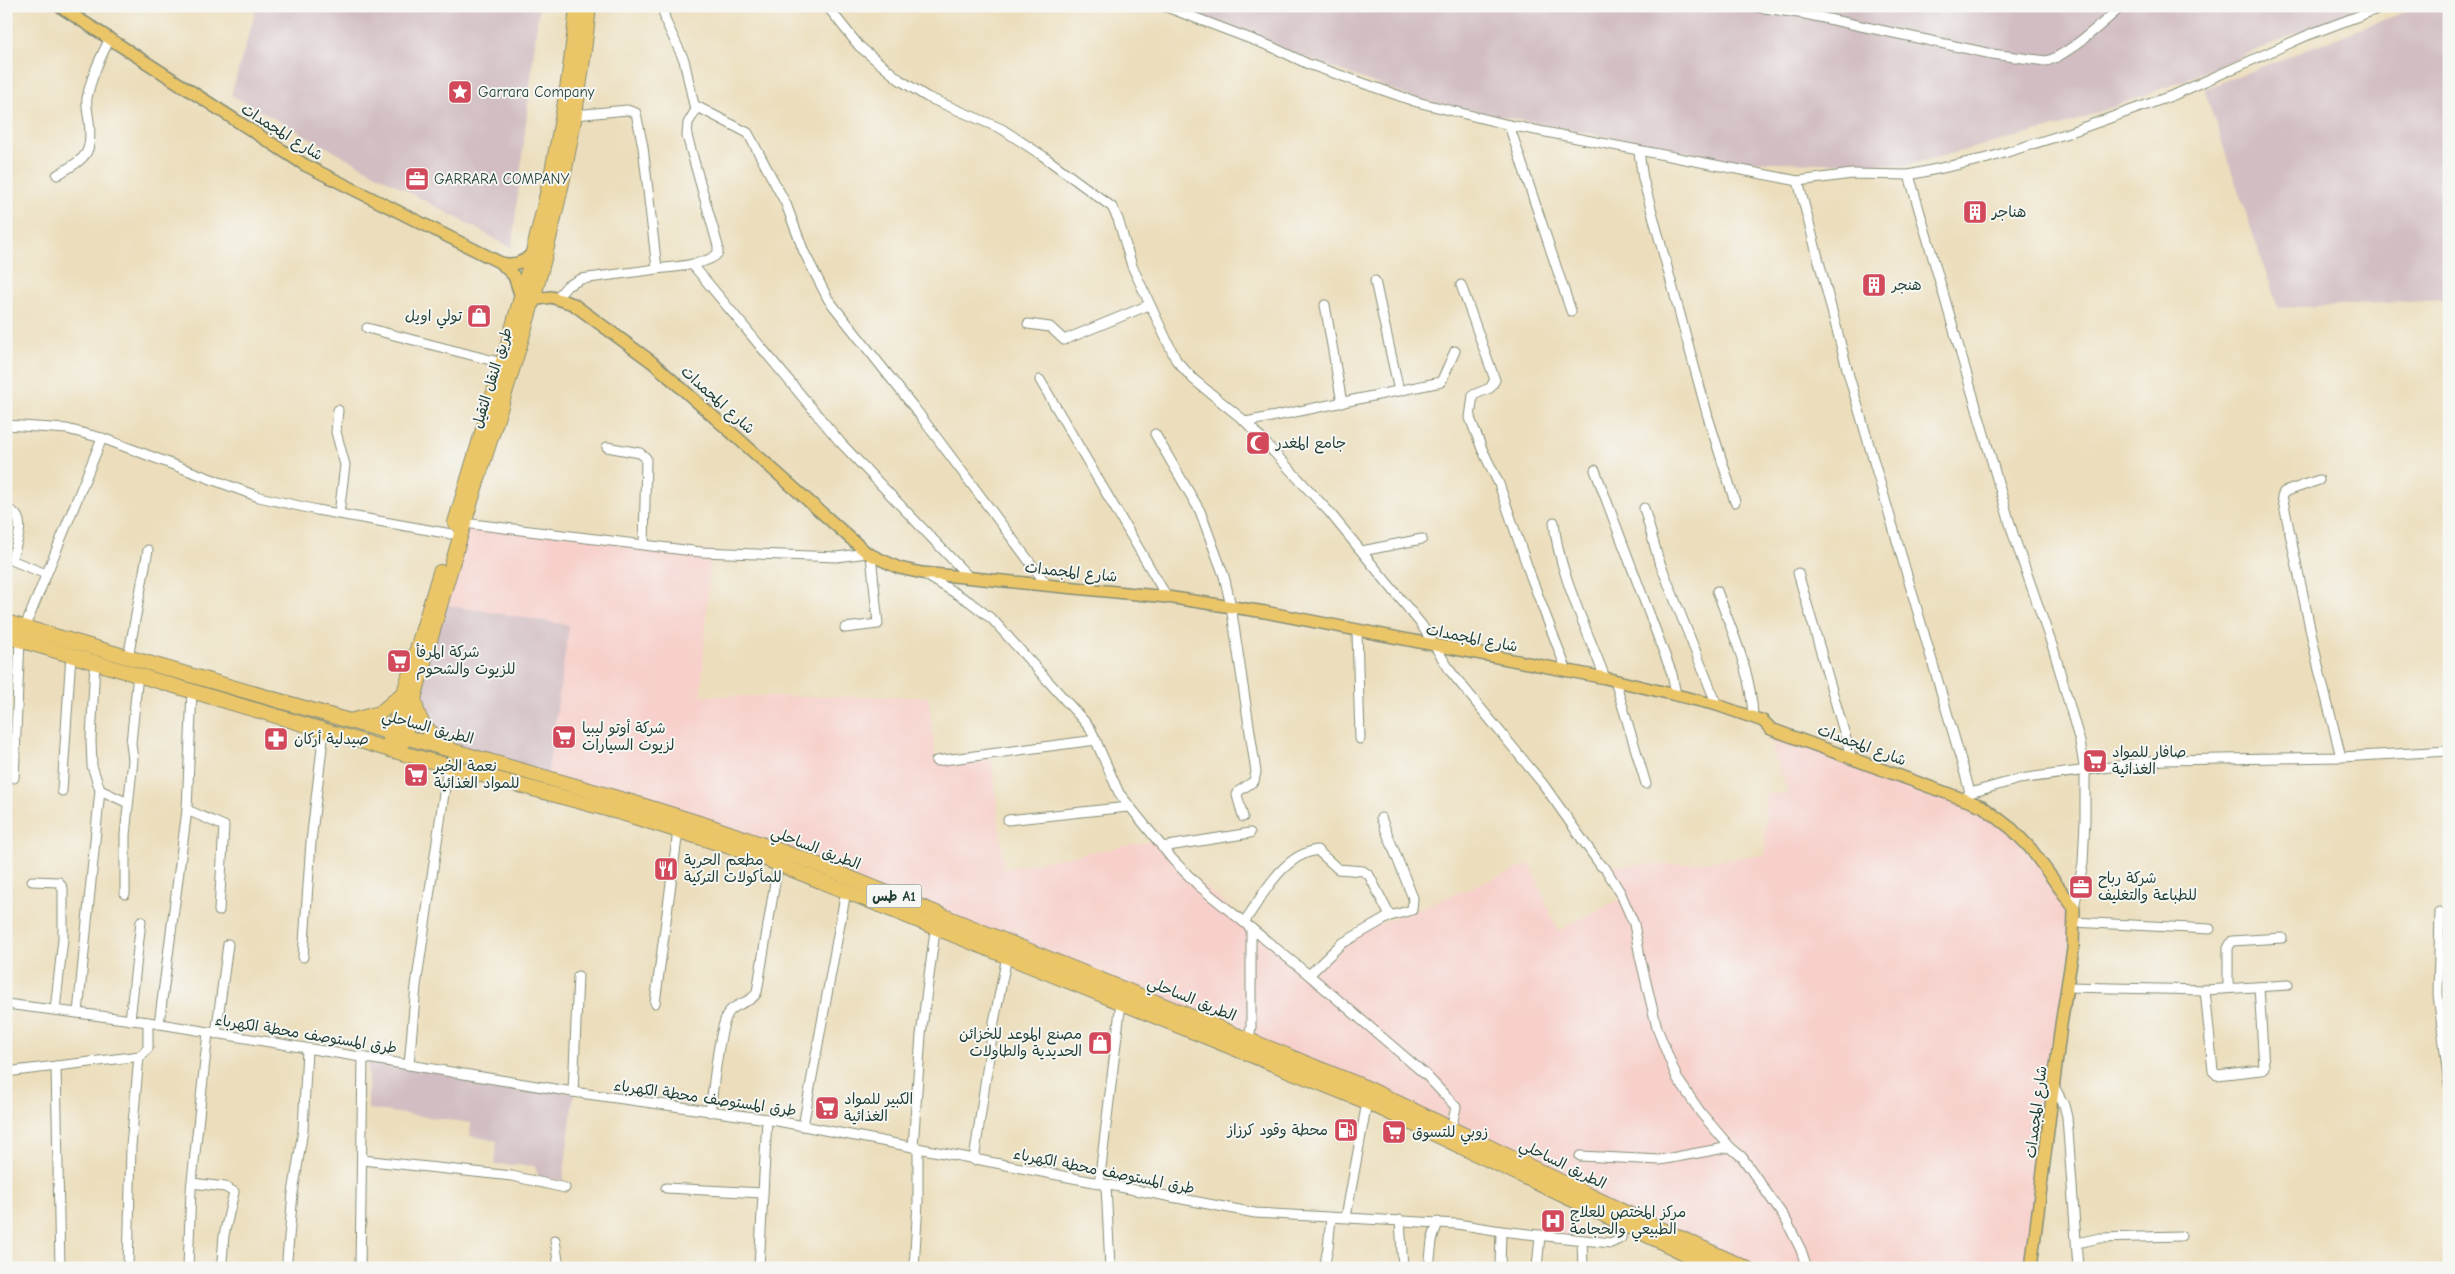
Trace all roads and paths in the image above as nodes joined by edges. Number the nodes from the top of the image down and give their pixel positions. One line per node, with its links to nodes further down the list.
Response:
1 (59, 6): 10 (main road, شارع المجمدات)
2 (577, 6): 18 (highway, طريق النقل الثقيل)
3 (589, 6): 12 (highway, طريق النقل الثقيل)
4 (662, 6): 11 (street)
5 (827, 6): 26 (street)
6 (1164, 6): 13 (street)
7 (1751, 6): 8 (street)
8 (2122, 6)
9 (2385, 6): 16 (street)
10 (109, 40): 15 (street); 19 (main road, شارع المجمدات)
11 (697, 108): 20 (street); 61 (street)
12 (575, 115): 21 (street); 25 (highway, طريق النقل الثقيل)
13 (1510, 125): 14 (street); 28 (street)
14 (1639, 152): 17 (street); 44 (street)
15 (57, 175)
16 (1909, 175): 17 (street); 94 (street)
17 (1798, 182): 99 (street)
18 (535, 250): 19 (main road); 25 (highway, طريق النقل الثقيل)
19 (501, 263): 25 (main road, شارع المجمدات)
20 (692, 264): 21 (street); 60 (street)
21 (658, 269): 24 (street)
22 (1375, 281): 34 (street)
23 (1461, 285): 74 (street)
24 (557, 298): 25 (main road); 55 (main road, شارع المجمدات)
25 (527, 299): 32 (highway, طريق النقل الثقيل); 49 (highway, طريق النقل الثقيل)
26 (1150, 305): 29 (street); 37 (street)
27 (1325, 305): 35 (street)
28 (1571, 311)
29 (1028, 324)
30 (367, 328): 32 (street)
31 (1455, 351): 34 (street)
32 (502, 363): 50 (highway, طريق النقل الثقيل)
33 (1040, 380): 63 (street)
34 (1399, 391): 35 (street)
35 (1342, 403): 37 (street)
36 (338, 410): 47 (street)
37 (1246, 422): 54 (street)
38 (6, 425): 40 (street)
39 (1155, 434): 64 (street)
40 (102, 438): 47 (street); 59 (street)
41 (607, 447): 52 (street)
42 (1595, 470): 79 (street)
43 (2319, 480): 91 (street)
44 (1735, 502)
45 (1644, 508): 80 (street)
46 (6, 509): 56 (street)
47 (339, 514): 50 (street)
48 (1554, 522): 76 (street)
49 (464, 523): 52 (street); 78 (highway, طريق النقل الثقيل)
50 (451, 534): 78 (highway, طريق النقل الثقيل)
51 (1422, 540): 54 (street)
52 (644, 545): 55 (street)
53 (148, 550): 72 (street)
54 (1362, 551): 70 (street)
55 (869, 554): 57 (main road, شارع المجمدات); 66 (street)
56 (9, 559): 59 (street)
57 (922, 573): 60 (main road, شارع المجمدات); 86 (street)
58 (1798, 573): 90 (street)
59 (46, 574): 68 (street)
60 (968, 576): 61 (main road, شارع المجمدات)
61 (1047, 585): 63 (main road, شارع المجمدات)
62 (1717, 591): 81 (street)
63 (1167, 597): 64 (main road, شارع المجمدات)
64 (1231, 606): 67 (main road, شارع المجمدات); 103 (street)
65 (6, 622): 68 (highway, الطريق الساحلي / طس A1)
66 (845, 628)
67 (1357, 630): 70 (main road, شارع المجمدات); 85 (street)
68 (23, 633): 69 (highway, الطريق الساحلي / طس A1); 71 (highway, الطريق الساحلي / طس A1); 72 (highway, الطريق الساحلي / طس A1); 95 (street)
69 (6, 636)
70 (1434, 646): 74 (main road, شارع المجمدات); 157 (street)
71 (71, 654): 73 (highway, الطريق الساحلي / طس A1); 98 (street)
72 (128, 658): 82 (highway, الطريق الساحلي / طس A1)
73 (95, 662): 75 (highway, الطريق الساحلي / طس A1); 97 (street)
74 (1567, 671): 76 (main road, شارع المجمدات)
75 (138, 674): 77 (highway, الطريق الساحلي / طس A1); 100 (street)
76 (1610, 680): 79 (main road, شارع المجمدات); 96 (street)
77 (192, 690): 83 (highway, الطريق الساحلي / طس A1); 102 (street)
78 (410, 690): 82 (highway); 84 (highway, طريق النقل الثقيل); 88 (highway)
79 (1676, 695): 80 (main road, شارع المجمدات)
80 (1717, 705): 81 (main road, شارع المجمدات)
81 (1753, 718): 90 (main road, شارع المجمدات)
82 (348, 722): 84 (highway, الطريق الساحلي / طس A1)
83 (324, 730): 87 (highway, الطريق الساحلي / طس A1); 125 (street)
84 (397, 736): 87 (highway, طريق النقل الثقيل); 88 (highway, الطريق الساحلي / طس A1)
85 (1360, 739)
86 (1096, 740): 92 (street); 101 (street)
87 (393, 751): 93 (highway, الطريق الساحلي / طس A1)
88 (456, 751): 117 (highway, الطريق الساحلي / طس A1)
89 (2449, 751): 91 (street)
90 (1851, 756): 99 (main road, شارع المجمدات)
91 (2340, 757): 94 (street)
92 (936, 761)
93 (448, 766): 106 (highway, الطريق الساحلي / طس A1); 146 (street)
94 (2085, 772): 99 (street); 113 (street)
95 (14, 778)
96 (1646, 784)
97 (100, 790): 100 (street); 137 (street)
98 (62, 791)
99 (1967, 796): 113 (main road, شارع المجمدات)
100 (128, 803): 112 (street)
101 (1128, 807): 105 (street); 108 (street)
102 (187, 810): 114 (street); 140 (street)
103 (1243, 817)
104 (1382, 818): 116 (street)
105 (1008, 820)
106 (678, 831): 109 (highway, الطريق الساحلي / طس A1); 134 (street)
107 (1250, 833): 108 (street)
108 (1162, 847): 120 (street)
109 (778, 864): 111 (highway, الطريق الساحلي / طس A1); 153 (street)
110 (32, 881): 136 (street)
111 (846, 891): 117 (highway, الطريق الساحلي / طس A1); 155 (street)
112 (126, 894)
113 (2074, 908): 119 (main road, شارع المجمدات)
114 (219, 911)
115 (2440, 912): 149 (street)
116 (1390, 916): 120 (street); 126 (street)
117 (936, 920): 124 (highway, الطريق الساحلي / طس A1); 142 (highway, الطريق الساحلي / طس A1); 158 (street)
118 (141, 921): 138 (street)
119 (2073, 922): 121 (street); 129 (main road, شارع المجمدات)
120 (1247, 925): 126 (street); 142 (street)
121 (2210, 928)
122 (2282, 938): 130 (street)
123 (228, 944): 141 (street)
124 (1007, 956): 133 (highway, الطريق الساحلي / طس A1); 161 (street)
125 (303, 958)
126 (1309, 975): 156 (street)
127 (578, 976): 151 (street)
128 (2288, 985): 131 (street)
129 (2067, 987): 132 (street); 150 (main road, شارع المجمدات)
130 (2228, 987): 131 (street); 132 (street)
131 (2260, 987): 132 (street)
132 (2204, 990)
133 (1121, 1002): 152 (highway, الطريق الساحلي / طس A1); 163 (street)
134 (655, 1003)
135 (6, 1004): 136 (street, طرق المستوصف محطة الكهرباء)
136 (55, 1010): 137 (street, طرق المستوصف محطة الكهرباء)
137 (78, 1013): 138 (street, طرق المستوصف محطة الكهرباء)
138 (130, 1020): 139 (street, طرق المستوصف محطة الكهرباء)
139 (148, 1022): 140 (street, طرق المستوصف محطة الكهرباء); 144 (street)
140 (159, 1024): 141 (street, طرق المستوصف محطة الكهرباء)
141 (212, 1033): 143 (street, طرق المستوصف محطة الكهرباء); 162 (street)
142 (1249, 1039): 156 (highway, الطريق الساحلي / طس A1)
143 (307, 1049): 145 (street, طرق المستوصف محطة الكهرباء); 178 (street)
144 (139, 1056): 147 (street); 181 (street)
145 (362, 1056): 146 (street, طرق المستوصف محطة الكهرباء); 160 (street)
146 (409, 1065): 151 (street, طرق المستوصف محطة الكهرباء)
147 (56, 1066): 148 (street); 180 (street)
148 (6, 1072)
149 (2449, 1085)
150 (2054, 1086): 177 (street); 197 (main road, شارع المجمدات)
151 (573, 1092): 153 (street, طرق المستوصف محطة الكهرباء)
152 (1367, 1102): 167 (street); 169 (highway, الطريق الساحلي / طس A1)
153 (710, 1112): 154 (street, طرق المستوصف محطة الكهرباء)
154 (767, 1119): 155 (street, طرق المستوصف محطة الكهرباء); 166 (street)
155 (803, 1126): 158 (street, طرق المستوصف محطة الكهرباء)
156 (1451, 1129): 169 (highway, الطريق الساحلي / طس A1)
157 (1730, 1146): 159 (street); 196 (street)
158 (915, 1148): 161 (street, طرق المستوصف محطة الكهرباء); 186 (street)
159 (1580, 1156)
160 (362, 1160): 164 (street); 183 (street)
161 (974, 1160): 163 (street, طرق المستوصف محطة الكهرباء)
162 (192, 1183): 179 (street); 182 (street)
163 (1103, 1184): 168 (street, طرق المستوصف محطة الكهرباء); 187 (street)
164 (565, 1188)
165 (666, 1188): 166 (street)
166 (763, 1194): 185 (street)
167 (1346, 1217): 168 (street, طرق المستوصف محطة الكهرباء); 170 (street, طرق المستوصف محطة الكهرباء)
168 (1332, 1218): 188 (street)
169 (1624, 1218): 176 (street, طرق المستوصف محطة الكهرباء); 194 (highway, الطريق الساحلي / طس A1); 195 (highway, الطريق الساحلي / طس A1)
170 (1400, 1220): 171 (street, طرق المستوصف محطة الكهرباء); 189 (street)
171 (1438, 1222): 172 (street, طرق المستوصف محطة الكهرباء); 190 (street)
172 (1501, 1231): 173 (street, طرق المستوصف محطة الكهرباء); 191 (street)
173 (1540, 1235): 176 (street, طرق المستوصف محطة الكهرباء); 192 (street)
174 (2181, 1236): 177 (street)
175 (555, 1240): 184 (street)
176 (1582, 1240): 193 (street)
177 (2077, 1243): 198 (street)
178 (287, 1259)
179 (222, 1261)
180 (60, 1268)
181 (128, 1268)
182 (188, 1268)
183 (360, 1268)
184 (559, 1268)
185 (759, 1268)
186 (914, 1268)
187 (1110, 1268)
188 (1324, 1268)
189 (1403, 1268)
190 (1429, 1268)
191 (1500, 1268)
192 (1536, 1268)
193 (1583, 1268)
194 (1716, 1268)
195 (1746, 1268)
196 (1807, 1268)
197 (2031, 1268)
198 (2078, 1268)

